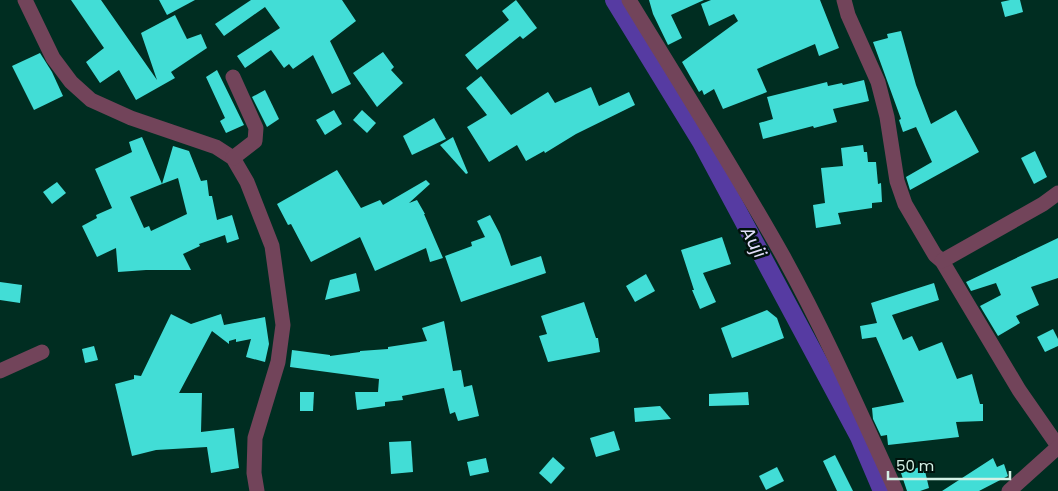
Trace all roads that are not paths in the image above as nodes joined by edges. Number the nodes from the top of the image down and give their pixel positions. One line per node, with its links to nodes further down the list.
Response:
1 (25, 0): 5 (street)
2 (629, 0): 12 (street)
3 (844, 0): 7 (street)
4 (233, 77): 5 (street)
5 (233, 158): 11 (street)
6 (1058, 192): 7 (street)
7 (942, 261): 10 (street)
8 (42, 352): 9 (street)
9 (0, 371)
10 (1058, 447): 13 (street)
11 (257, 491)
12 (896, 491)
13 (1008, 491)

